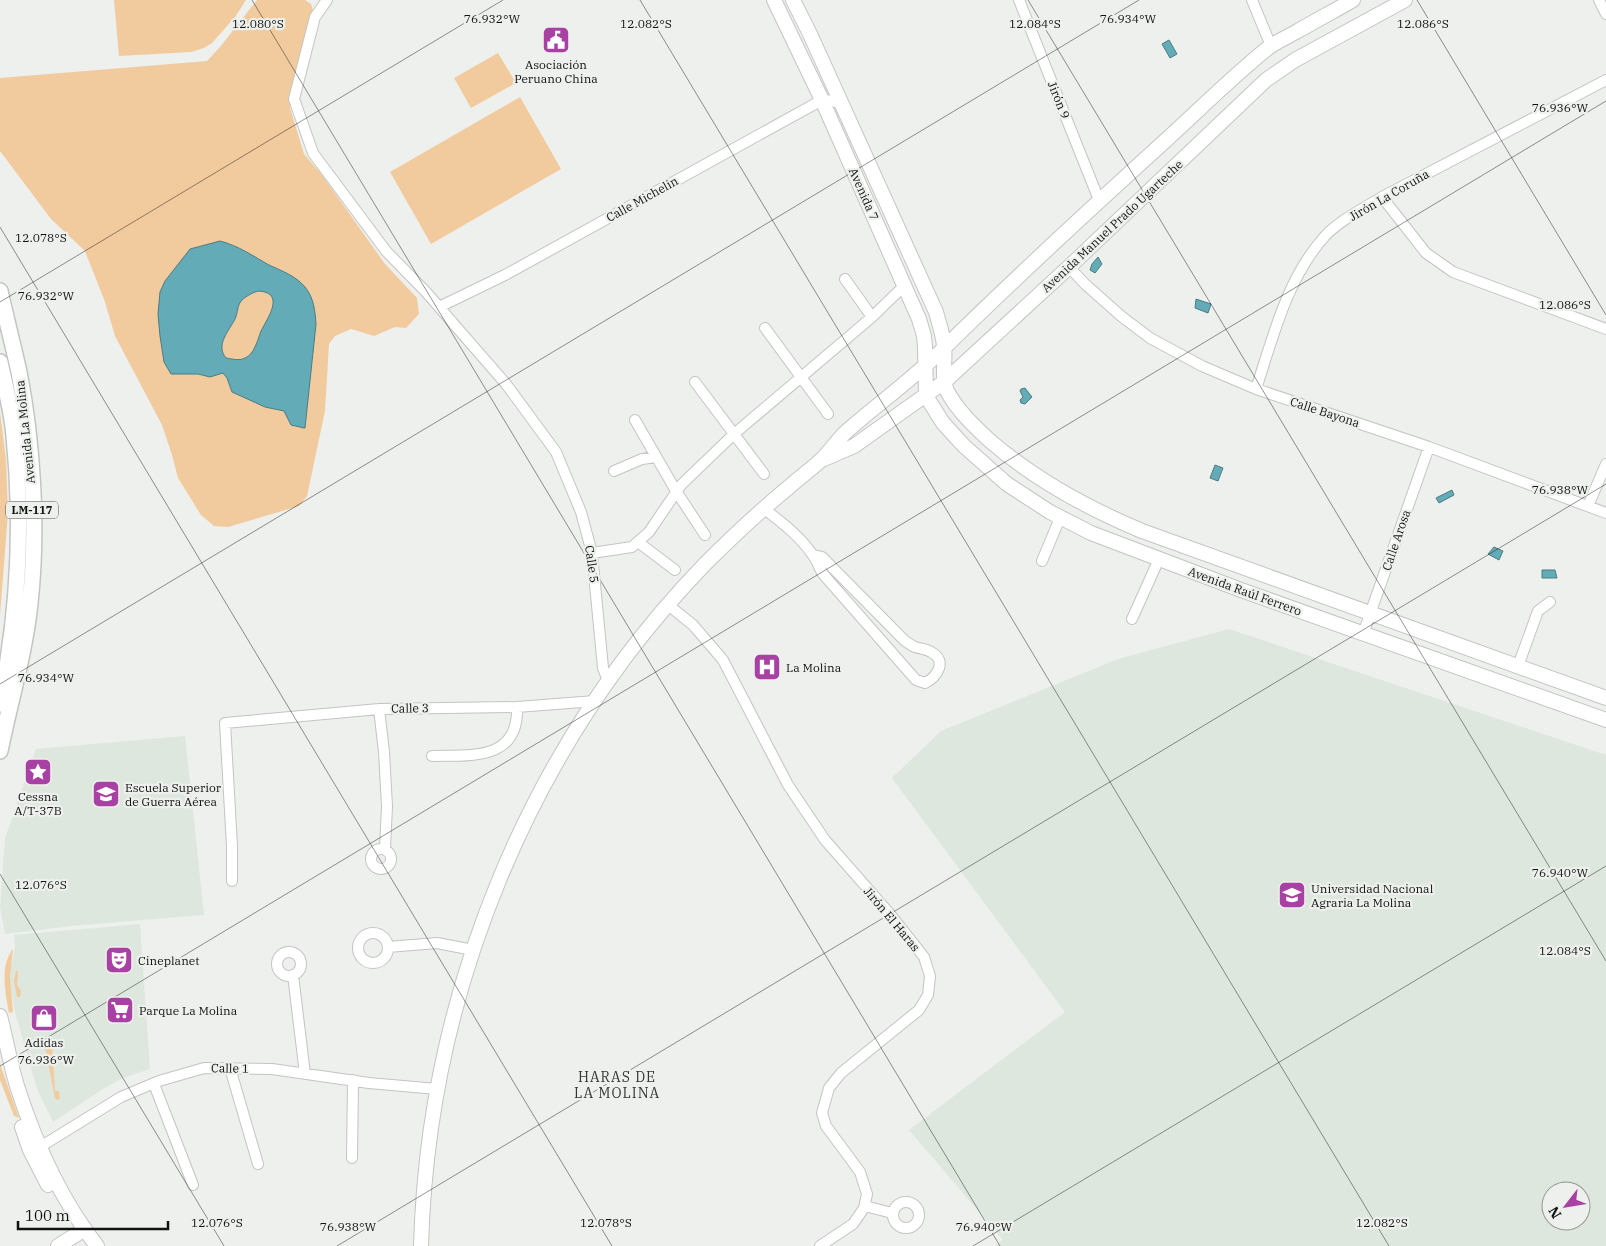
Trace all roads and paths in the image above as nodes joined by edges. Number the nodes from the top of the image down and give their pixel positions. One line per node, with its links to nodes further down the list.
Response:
1 (327, 0): 22 (street, Calle 5)
2 (774, 0): 11 (main road, Avenida 7)
3 (793, 0): 10 (main road, Avenida 7)
4 (1019, 0): 17 (street, Jirón 9)
5 (1252, 0): 12 (street)
6 (1353, 0): 12 (main road, Avenida Manuel Prado Ugarteche)
7 (1405, 0): 18 (main road, Avenida Manuel Prado Ugarteche)
8 (1599, 0): 9 (street)
9 (1606, 14)
10 (810, 34): 11 (main road); 15 (main road, Avenida 7)
11 (795, 42): 14 (main road, Avenida 7)
12 (1271, 46): 17 (main road, Avenida Manuel Prado Ugarteche)
13 (1606, 80): 16 (street, Jirón La Coruña)
14 (822, 100): 15 (street); 20 (main road, Avenida 7); 22 (street, Calle Michelin)
15 (844, 107): 26 (main road, Avenida 7)
16 (1382, 197): 25 (street); 32 (street, Jirón La Coruña)
17 (1099, 200): 26 (main road, Avenida Manuel Prado Ugarteche)
18 (1069, 267): 31 (main road, Avenida Manuel Prado Ugarteche); 32 (street, Calle Bayona)
19 (845, 279): 23 (street)
20 (904, 286): 23 (street); 28 (main road, Avenida 7)
21 (0, 291): 72 (main road, Avenida La Molina / LM-117)
22 (439, 307): 52 (street, Calle 5)
23 (872, 317): 29 (street)
24 (765, 328): 29 (street)
25 (1606, 329)
26 (944, 347): 28 (main road, Avenida Manuel Prado Ugarteche); 31 (main road, Avenida 7)
27 (0, 362): 68 (main road, Avenida La Molina / LM-117)
28 (925, 366): 33 (main road, Avenida 7); 39 (main road, Avenida Manuel Prado Ugarteche)
29 (801, 378): 34 (street); 36 (street)
30 (695, 382): 36 (street)
31 (944, 382): 33 (main road, Avenida Manuel Prado Ugarteche); 48 (main road, Avenida Raúl Ferrero)
32 (1256, 389): 37 (street, Calle Bayona)
33 (926, 396): 39 (main road, Avenida Manuel Prado Ugarteche); 47 (main road, Avenida Raúl Ferrero)
34 (828, 414)
35 (635, 420): 38 (street)
36 (734, 434): 42 (street); 43 (street)
37 (1429, 447): 44 (street, Calle Bayona); 60 (street, Calle Arosa)
38 (656, 457): 41 (street); 43 (street)
39 (823, 459): 45 (main road, Avenida Manuel Prado Ugarteche)
40 (1606, 464): 44 (street)
41 (614, 471)
42 (764, 474)
43 (676, 491): 49 (street); 50 (street)
44 (1588, 506): 46 (street, Calle Bayona)
45 (763, 508): 53 (street); 58 (main road, Avenida Manuel Prado Ugarteche)
46 (1606, 513)
47 (1060, 518): 51 (main road, Avenida Raúl Ferrero); 55 (street)
48 (1142, 531): 51 (main road); 60 (main road, Avenida Raúl Ferrero)
49 (705, 534)
50 (638, 542): 52 (street); 56 (street)
51 (1136, 550): 54 (main road, Avenida Raúl Ferrero)
52 (592, 553): 65 (street, Calle 5)
53 (814, 555): 59 (street); 61 (street)
54 (1159, 559): 62 (street); 63 (main road, Avenida Raúl Ferrero)
55 (1042, 561)
56 (675, 570)
57 (1550, 602): 64 (street)
58 (668, 604): 65 (main road, Avenida Manuel Prado Ugarteche); 90 (street, Jirón El Haras)
59 (871, 607): 61 (street); 61 (street)
60 (1371, 613): 63 (street, Calle Arosa); 64 (main road, Avenida Raúl Ferrero)
61 (861, 617)
62 (1132, 619)
63 (1363, 634): 71 (main road, Avenida Raúl Ferrero)
64 (1518, 666): 66 (main road, Avenida Raúl Ferrero)
65 (608, 681): 67 (main road, Avenida Manuel Prado Ugarteche)
66 (1606, 698)
67 (595, 701): 69 (street, Calle 3); 77 (main road, Avenida Manuel Prado Ugarteche)
68 (0, 704)
69 (517, 707): 70 (street, Calle 3); 73 (street)
70 (378, 709): 74 (street); 75 (street, Calle 3)
71 (1606, 720)
72 (0, 751)
73 (432, 756)
74 (384, 849)
75 (232, 882)
76 (388, 946): 77 (street)
77 (473, 950): 85 (main road, Avenida Manuel Prado Ugarteche)
78 (293, 975): 82 (street)
79 (0, 1016): 86 (main road)
80 (0, 1055): 92 (main road)
81 (230, 1068): 82 (street, Calle 1); 84 (street, Calle 1); 88 (street)
82 (305, 1074): 83 (street, Calle 1)
83 (353, 1080): 85 (street, Calle 1); 87 (street)
84 (154, 1084): 86 (street, Calle 1); 89 (street)
85 (437, 1089): 96 (main road, Avenida Manuel Prado Ugarteche)
86 (40, 1147): 92 (main road)
87 (352, 1158)
88 (258, 1164)
89 (193, 1186)
90 (865, 1206): 91 (street); 97 (street)
91 (892, 1213)
92 (81, 1231): 93 (main road); 94 (main road); 95 (main road)
93 (58, 1246)
94 (85, 1246)
95 (97, 1246)
96 (421, 1246)
97 (820, 1246)

